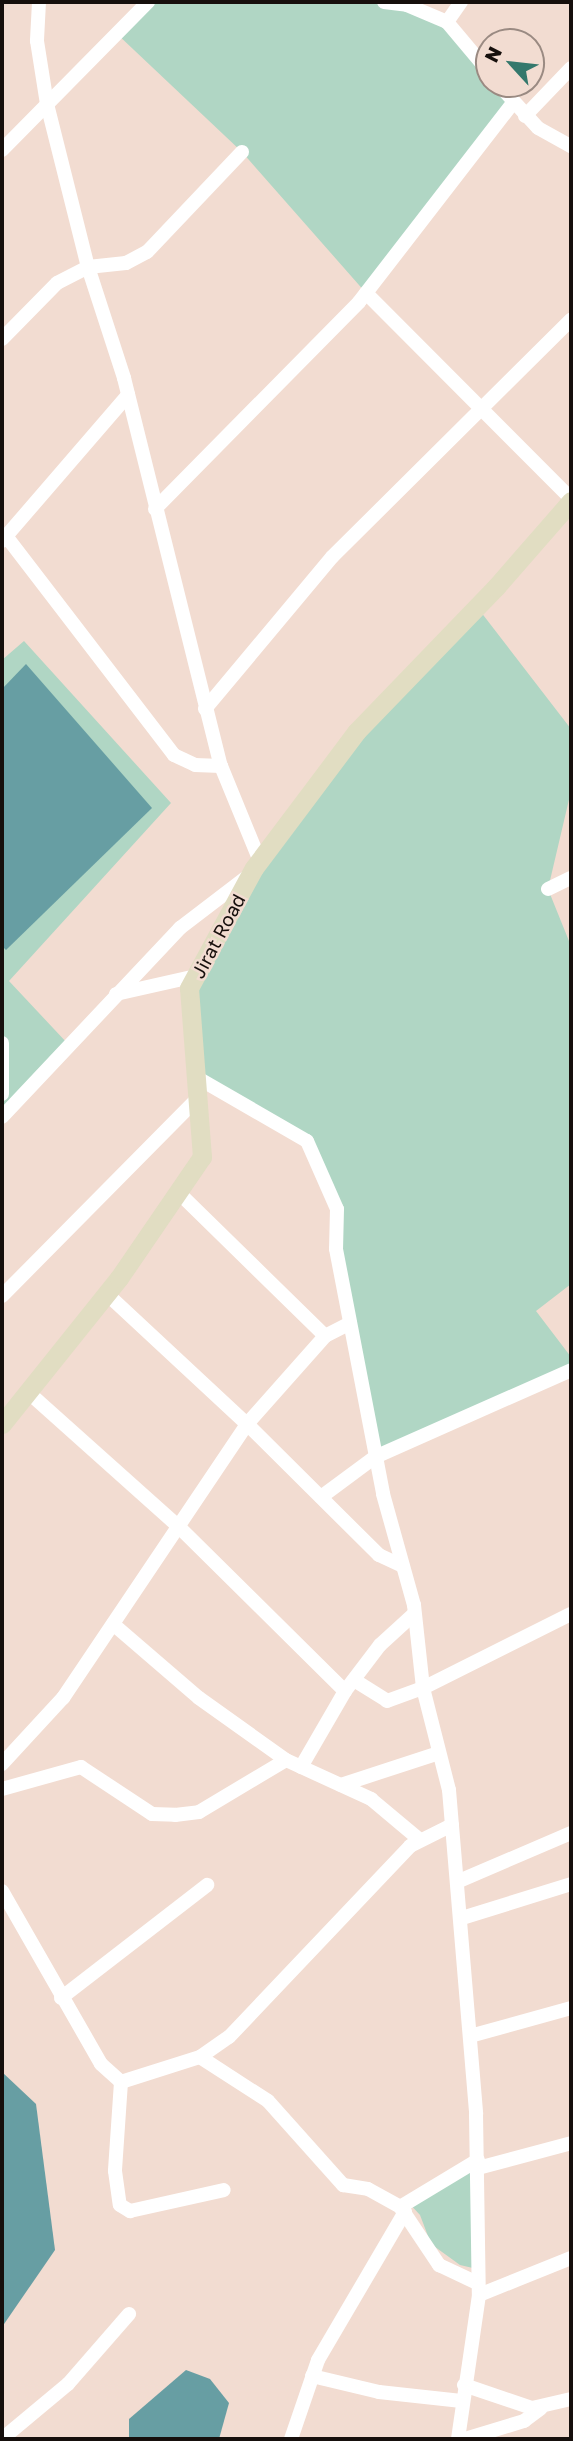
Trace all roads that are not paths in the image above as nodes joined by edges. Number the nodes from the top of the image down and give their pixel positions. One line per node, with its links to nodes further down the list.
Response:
1 (39, 2): 10 (street)
2 (148, 2): 10 (street)
3 (384, 2): 5 (street)
4 (461, 2): 6 (street)
5 (407, 4): 6 (street)
6 (447, 22): 7 (street)
7 (475, 55)
8 (571, 68): 12 (street)
9 (508, 98): 11 (street)
10 (47, 104): 14 (street); 16 (street)
11 (512, 104): 12 (street); 17 (street)
12 (525, 116): 13 (street)
13 (571, 146)
14 (2, 150)
15 (242, 152): 16 (street)
16 (88, 267): 19 (street); 20 (street)
17 (366, 293): 21 (street); 23 (street)
18 (571, 320): 21 (street)
19 (2, 339)
20 (128, 395): 23 (street); 24 (street)
21 (480, 411): 22 (street); 25 (street)
22 (571, 500): 27 (main road, Jirat Road)
23 (155, 509): 25 (street)
24 (4, 539): 26 (street)
25 (205, 709): 26 (street)
26 (221, 766): 27 (street)
27 (255, 868): 30 (main road, Jirat Road); 31 (street)
28 (571, 878): 29 (street)
29 (548, 889)
30 (195, 976): 31 (street); 33 (main road, Jirat Road)
31 (116, 994): 36 (street)
32 (2, 1043): 34 (street)
33 (196, 1077): 35 (main road, Jirat Road); 40 (street)
34 (2, 1094)
35 (198, 1098): 37 (main road, Jirat Road); 39 (street)
36 (2, 1116)
37 (177, 1191): 38 (main road, Jirat Road); 41 (street)
38 (107, 1294): 43 (main road, Jirat Road); 45 (street)
39 (2, 1296)
40 (350, 1323): 41 (street); 46 (street)
41 (325, 1336): 45 (street)
42 (571, 1370): 46 (street)
43 (28, 1392): 44 (main road, Jirat Road); 48 (street)
44 (2, 1424)
45 (247, 1424): 47 (street); 48 (street)
46 (376, 1457): 47 (street); 49 (street)
47 (321, 1497): 49 (street)
48 (178, 1526): 52 (street); 53 (street)
49 (403, 1566): 50 (street)
50 (414, 1614): 53 (street); 54 (street)
51 (571, 1614): 54 (street)
52 (113, 1624): 56 (street); 57 (street)
53 (349, 1685): 54 (street); 58 (street)
54 (423, 1688): 55 (street)
55 (439, 1753): 59 (street); 61 (street)
56 (286, 1760): 58 (street); 60 (street)
57 (2, 1764)
58 (301, 1767): 59 (street)
59 (341, 1785): 63 (street)
60 (2, 1789)
61 (452, 1825): 63 (street); 64 (street)
62 (571, 1833): 64 (street)
63 (420, 1840): 72 (street)
64 (459, 1881): 68 (street)
65 (571, 1884): 68 (street)
66 (207, 1885): 69 (street)
67 (2, 1891): 69 (street)
68 (462, 1918): 71 (street)
69 (61, 1998): 73 (street)
70 (571, 2008): 71 (street)
71 (470, 2036): 75 (street)
72 (200, 2057): 73 (street); 77 (street)
73 (121, 2082): 76 (street)
74 (571, 2143): 75 (street)
75 (478, 2164): 77 (street); 79 (street)
76 (224, 2190)
77 (402, 2209): 79 (street); 81 (street)
78 (571, 2258): 79 (street)
79 (478, 2289): 82 (street)
80 (129, 2314): 86 (street)
81 (312, 2376): 84 (street); 87 (street)
82 (464, 2385): 84 (street); 85 (street)
83 (571, 2399): 85 (street)
84 (462, 2401): 88 (street)
85 (541, 2408): 89 (street)
86 (2, 2439)
87 (291, 2439)
88 (458, 2439)
89 (465, 2439)

